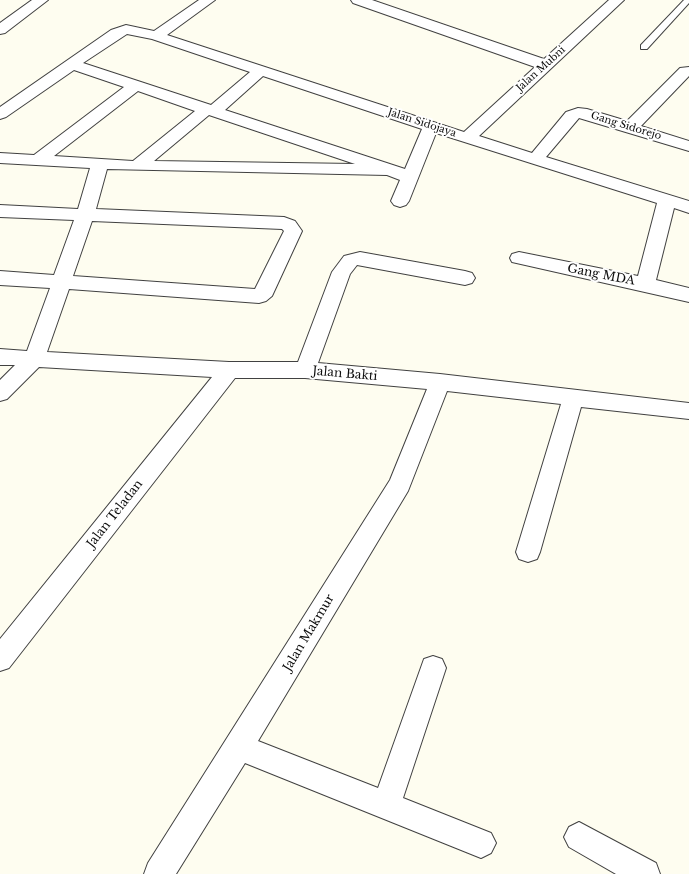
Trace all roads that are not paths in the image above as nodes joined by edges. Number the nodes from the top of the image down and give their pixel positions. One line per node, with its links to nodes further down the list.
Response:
1 (41, 0): 6 (street)
2 (208, 0): 7 (street)
3 (358, 0): 10 (street)
4 (617, 0): 10 (street, Jalan Mubni)
5 (688, 0): 8 (lane)
6 (0, 30)
7 (156, 36): 9 (street, Jalan Sidojaya); 12 (street, Jalan Sidojaya)
8 (644, 47)
9 (72, 64): 13 (street); 15 (street, Jalan Sidojaya)
10 (544, 65): 18 (street, Jalan Mubni)
11 (685, 71): 17 (street)
12 (260, 72): 14 (street); 16 (street, Jalan Sidojaya)
13 (136, 85): 14 (street); 22 (street)
14 (211, 110): 24 (street); 25 (street)
15 (0, 114)
16 (431, 126): 18 (street, Jalan Sidojaya); 26 (street)
17 (630, 127): 19 (street, Gang Sidorejo); 21 (street, Gang Sidorejo)
18 (466, 138): 21 (street, Jalan Sidojaya)
19 (689, 146)
20 (0, 158): 22 (street)
21 (536, 159): 27 (street, Jalan Sidojaya)
22 (38, 160): 23 (street)
23 (100, 164): 24 (street); 31 (street)
24 (137, 166): 25 (street)
25 (389, 170): 26 (street)
26 (410, 177): 28 (street)
27 (667, 200): 29 (street, Jalan Sidojaya); 36 (street, Gang MDA)
28 (400, 201)
29 (689, 207)
30 (0, 211): 31 (street)
31 (85, 215): 35 (street); 35 (street)
32 (519, 258): 36 (street, Gang MDA)
33 (0, 278): 35 (street)
34 (465, 278): 41 (street)
35 (62, 282): 39 (street)
36 (645, 284): 37 (street)
37 (689, 295)
38 (0, 357): 39 (street, Jalan Bakti)
39 (35, 358): 40 (street, Jalan Bakti); 43 (street)
40 (230, 370): 41 (street, Jalan Bakti); 47 (street, Jalan Teladan)
41 (305, 370): 42 (street, Jalan Bakti)
42 (440, 382): 44 (street, Jalan Bakti); 49 (street, Jalan Makmur)
43 (0, 393)
44 (573, 398): 45 (street, Jalan Bakti); 46 (street)
45 (689, 411)
46 (528, 552)
47 (0, 659)
48 (433, 668): 50 (street)
49 (239, 747): 50 (street); 53 (street, Jalan Makmur)
50 (386, 806): 52 (street)
51 (579, 837): 54 (street)
52 (481, 844)
53 (159, 874)
54 (645, 874)

